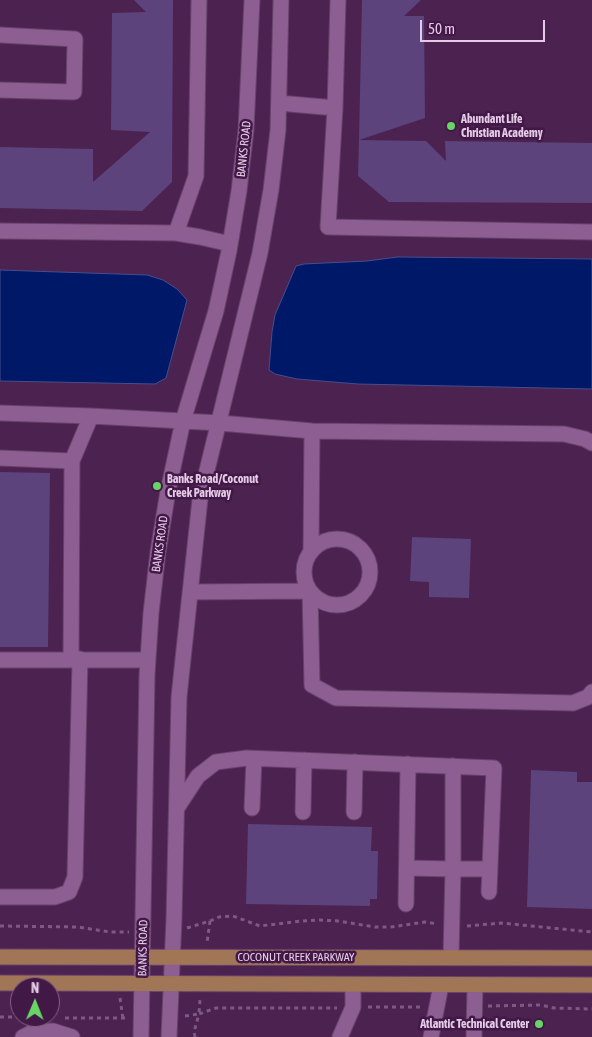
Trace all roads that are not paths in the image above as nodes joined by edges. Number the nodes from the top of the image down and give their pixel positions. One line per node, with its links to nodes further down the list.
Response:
1 (199, 0): 11 (street)
2 (252, 0): 12 (street, BANKS ROAD)
3 (281, 0): 7 (street)
4 (338, 0): 8 (street)
5 (0, 35): 6 (street)
6 (0, 90)
7 (279, 103): 8 (street); 16 (street)
8 (335, 108): 10 (street)
9 (0, 230): 11 (street)
10 (592, 232)
11 (176, 233): 12 (street)
12 (230, 244): 15 (street, BANKS ROAD)
13 (0, 413): 14 (street)
14 (91, 416): 15 (street); 20 (street)
15 (182, 420): 16 (street); 26 (street, BANKS ROAD)
16 (220, 422): 17 (street); 23 (street)
17 (312, 431): 18 (street); 21 (street)
18 (592, 443)
19 (0, 458): 20 (street)
20 (72, 460): 25 (street)
21 (311, 551): 22 (street); 22 (street)
22 (310, 591): 23 (street); 27 (street)
23 (190, 592): 34 (street)
24 (0, 660): 25 (street)
25 (76, 660): 26 (street); 41 (street)
26 (148, 660): 46 (street, BANKS ROAD)
27 (592, 692)
28 (254, 758): 29 (street); 33 (street); 34 (street)
29 (304, 760): 30 (street); 35 (street)
30 (355, 762): 31 (street); 36 (street)
31 (408, 764): 32 (street); 37 (street)
32 (453, 766): 38 (street); 39 (street)
33 (252, 808)
34 (176, 809): 43 (street)
35 (302, 812)
36 (354, 812)
37 (406, 868): 38 (street); 42 (street)
38 (453, 869): 39 (street); 45 (street)
39 (490, 869): 40 (street)
40 (489, 892)
41 (0, 897)
42 (406, 904)
43 (172, 956): 45 (main road, COCONUT CREEK PARKWAY); 46 (main road, COCONUT CREEK PARKWAY); 50 (street)
44 (0, 957): 46 (main road, COCONUT CREEK PARKWAY)
45 (452, 957): 47 (main road, COCONUT CREEK PARKWAY)
46 (143, 958): 49 (street, BANKS ROAD)
47 (592, 958)
48 (0, 983): 49 (main road)
49 (142, 984): 50 (main road); 57 (street, BANKS ROAD)
50 (171, 984): 51 (main road); 58 (street)
51 (353, 985): 52 (main road); 59 (street)
52 (441, 985): 53 (main road); 60 (street)
53 (475, 985): 54 (main road); 61 (street)
54 (592, 985)
55 (23, 1037): 56 (street)
56 (72, 1037)
57 (141, 1037)
58 (169, 1037)
59 (340, 1037)
60 (431, 1037)
61 (474, 1037)

